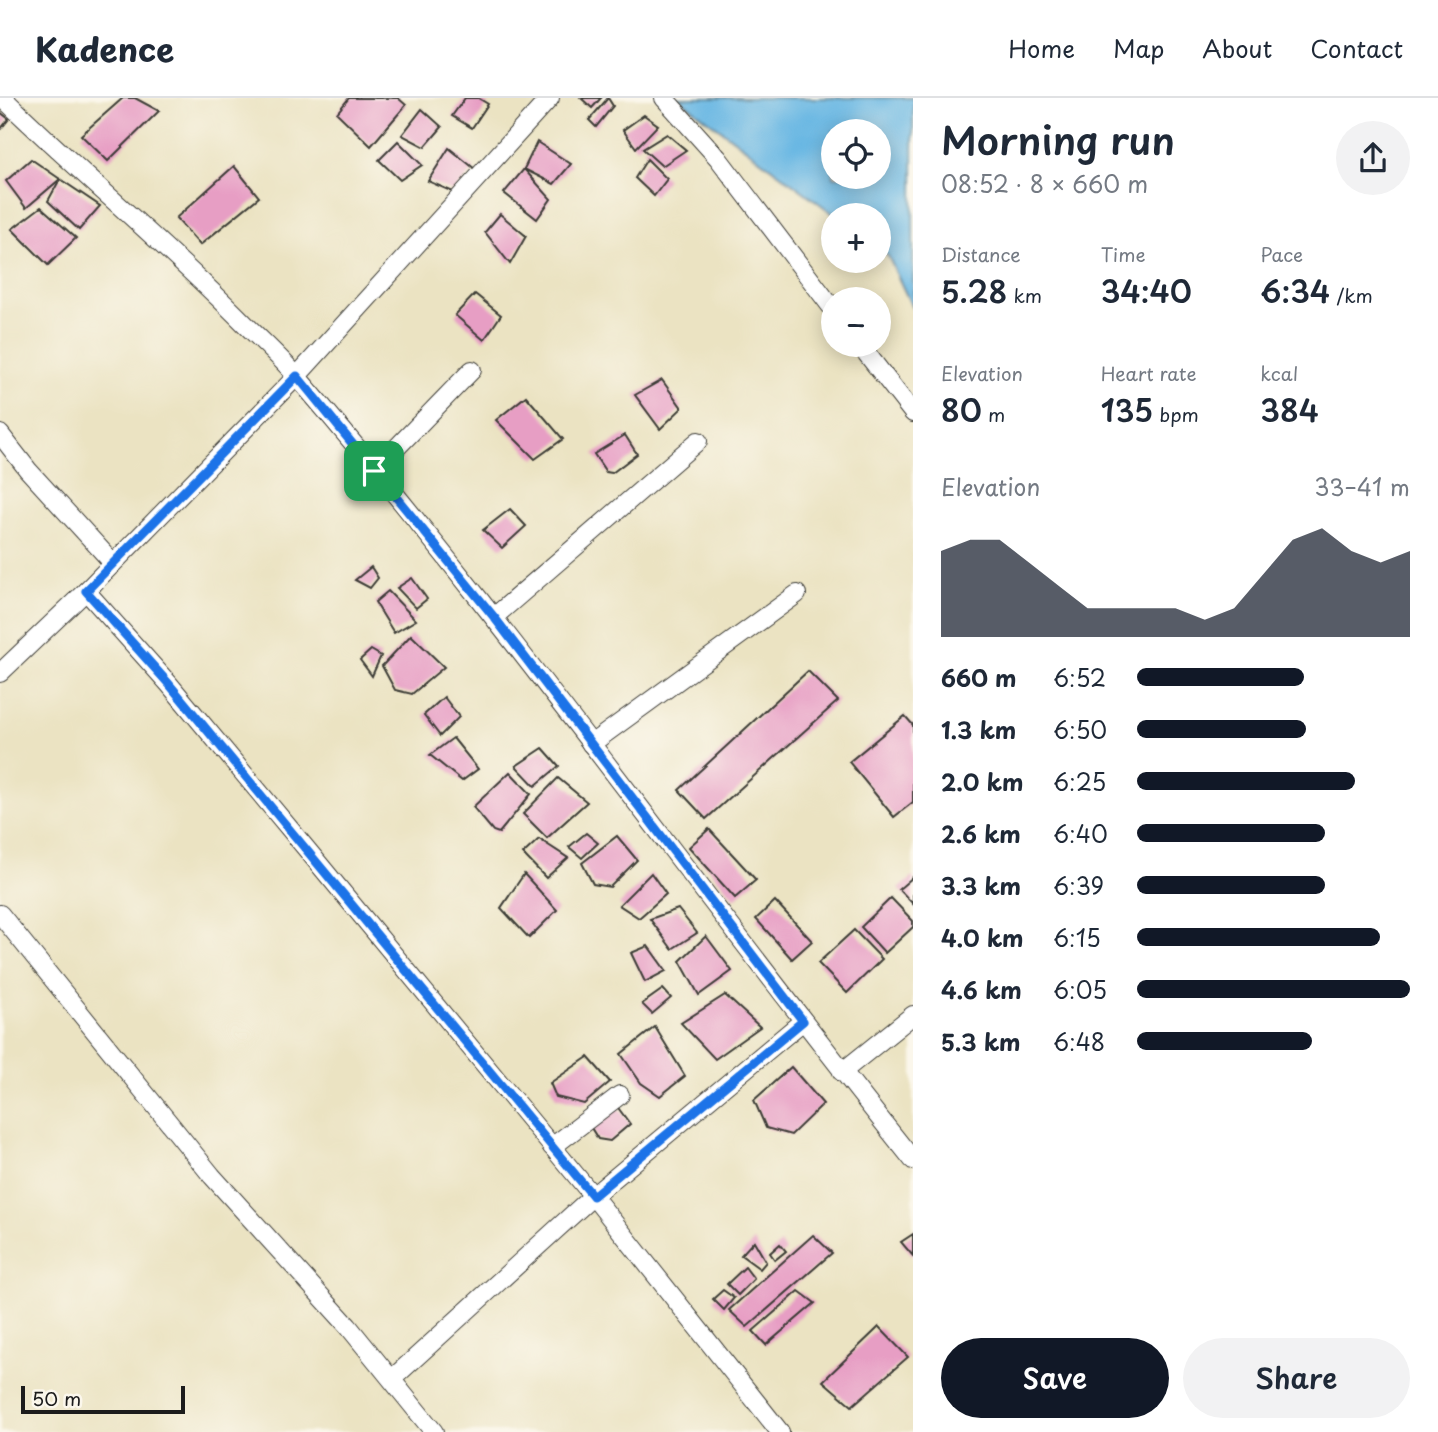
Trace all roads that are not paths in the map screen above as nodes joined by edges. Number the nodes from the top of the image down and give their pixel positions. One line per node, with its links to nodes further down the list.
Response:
1 (3, 98): 7 (street)
2 (550, 98): 7 (street)
3 (664, 98): 4 (street)
4 (821, 293)
5 (869, 357): 8 (street)
6 (472, 370): 11 (street)
7 (297, 376): 11 (street); 12 (street)
8 (913, 414)
9 (0, 434): 12 (street)
10 (698, 441): 15 (street)
11 (374, 471): 15 (street)
12 (113, 563): 13 (street)
13 (86, 591): 16 (street); 23 (street)
14 (797, 594): 17 (street)
15 (494, 617): 17 (street)
16 (3, 664)
17 (592, 744): 20 (street)
18 (0, 914): 26 (street)
19 (913, 1014): 21 (street)
20 (803, 1021): 21 (street); 25 (street)
21 (842, 1072): 24 (street)
22 (620, 1094): 23 (street)
23 (552, 1147): 25 (street)
24 (912, 1156)
25 (593, 1196): 26 (street); 28 (street)
26 (392, 1379): 27 (street)
27 (434, 1432)
28 (780, 1432)

